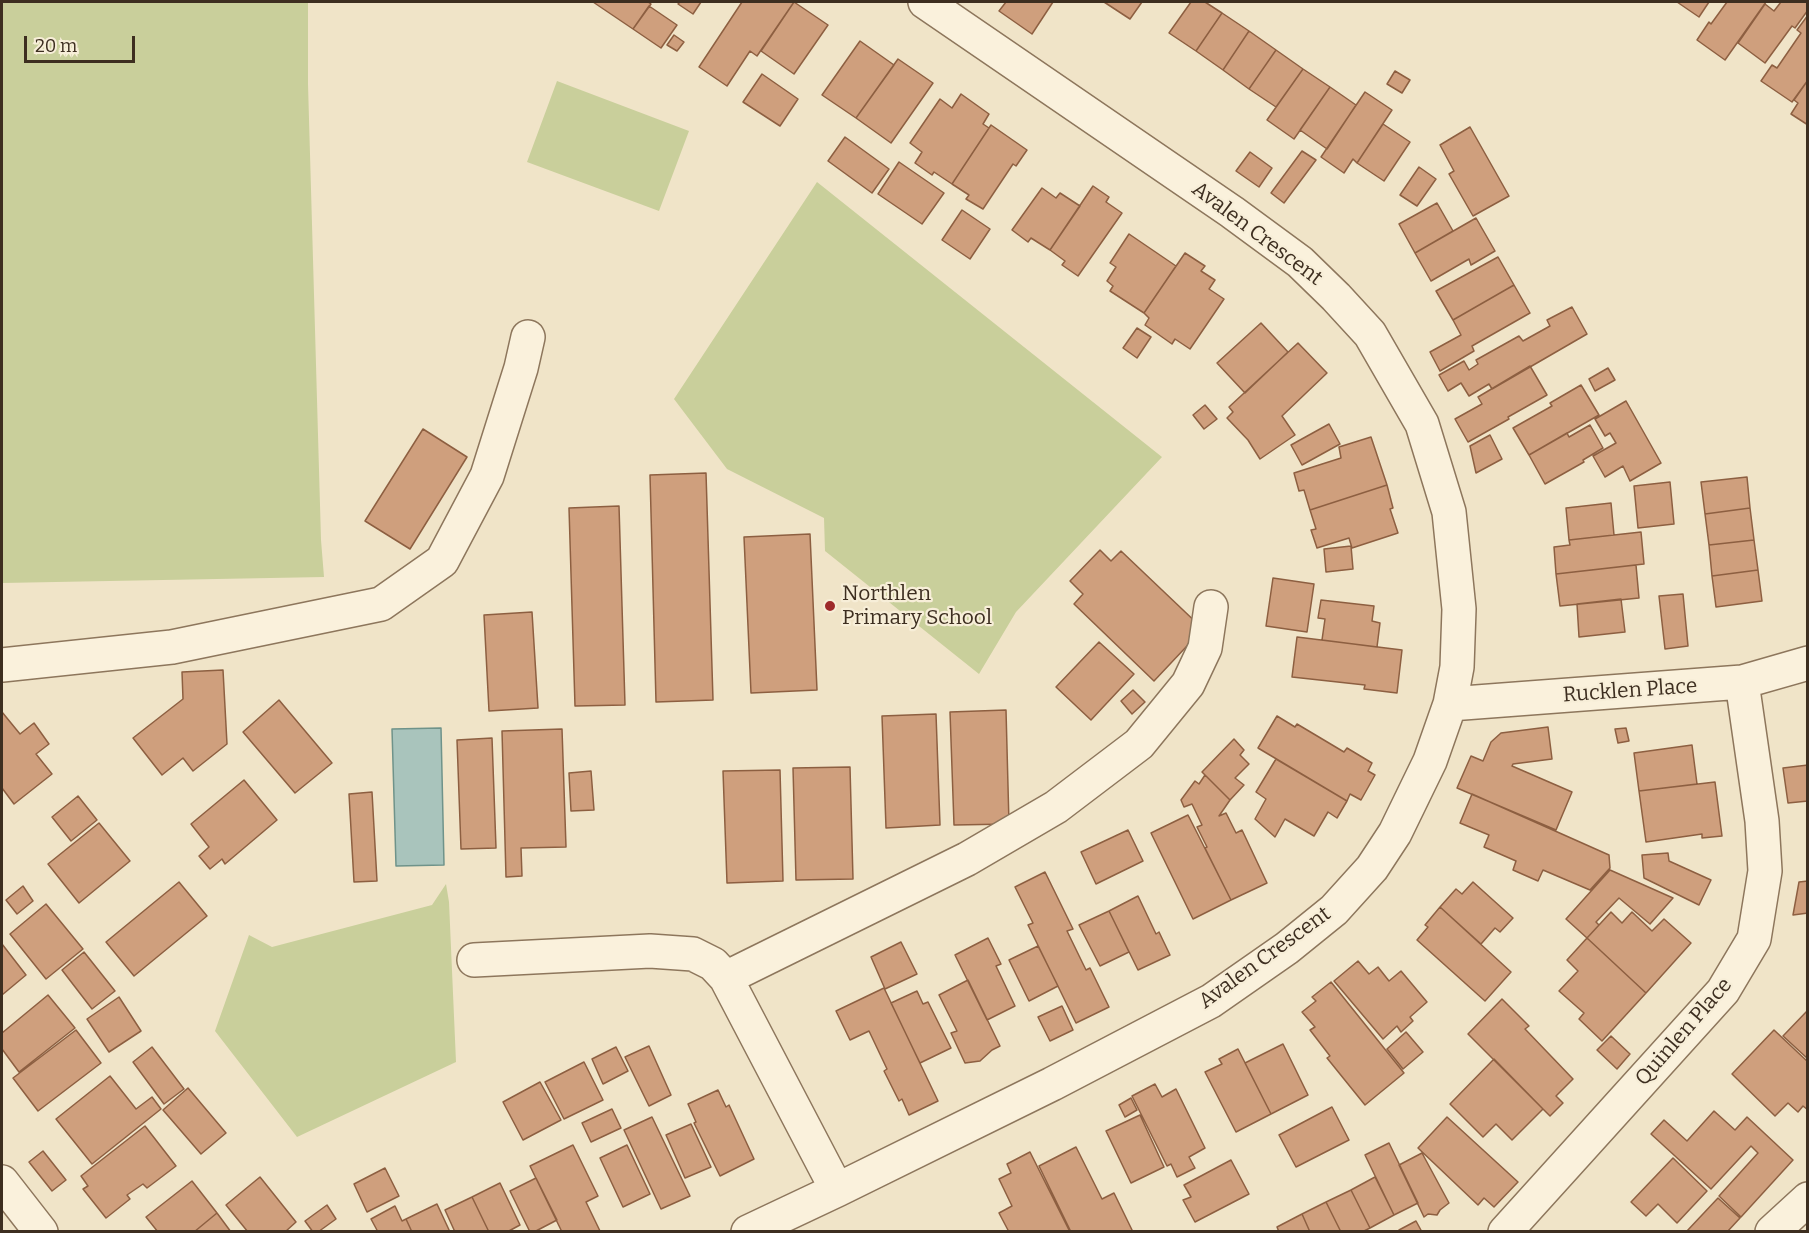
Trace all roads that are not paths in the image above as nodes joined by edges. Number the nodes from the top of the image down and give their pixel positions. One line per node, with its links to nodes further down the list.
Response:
1 (925, 2): 7 (street, Avalen Crescent)
2 (528, 337): 5 (street)
3 (1210, 607): 9 (street)
4 (1808, 663): 6 (street, Rucklen Place)
5 (2, 665)
6 (1742, 682): 7 (street, Rucklen Place); 15 (street, Quinlen Place)
7 (1450, 704): 11 (street, Avalen Crescent)
8 (474, 960): 9 (street)
9 (726, 978): 11 (street)
10 (2, 1182): 13 (street)
11 (837, 1190): 14 (street, Avalen Crescent)
12 (1808, 1199): 16 (street)
13 (41, 1232)
14 (748, 1232)
15 (1505, 1232)
16 (1772, 1232)

